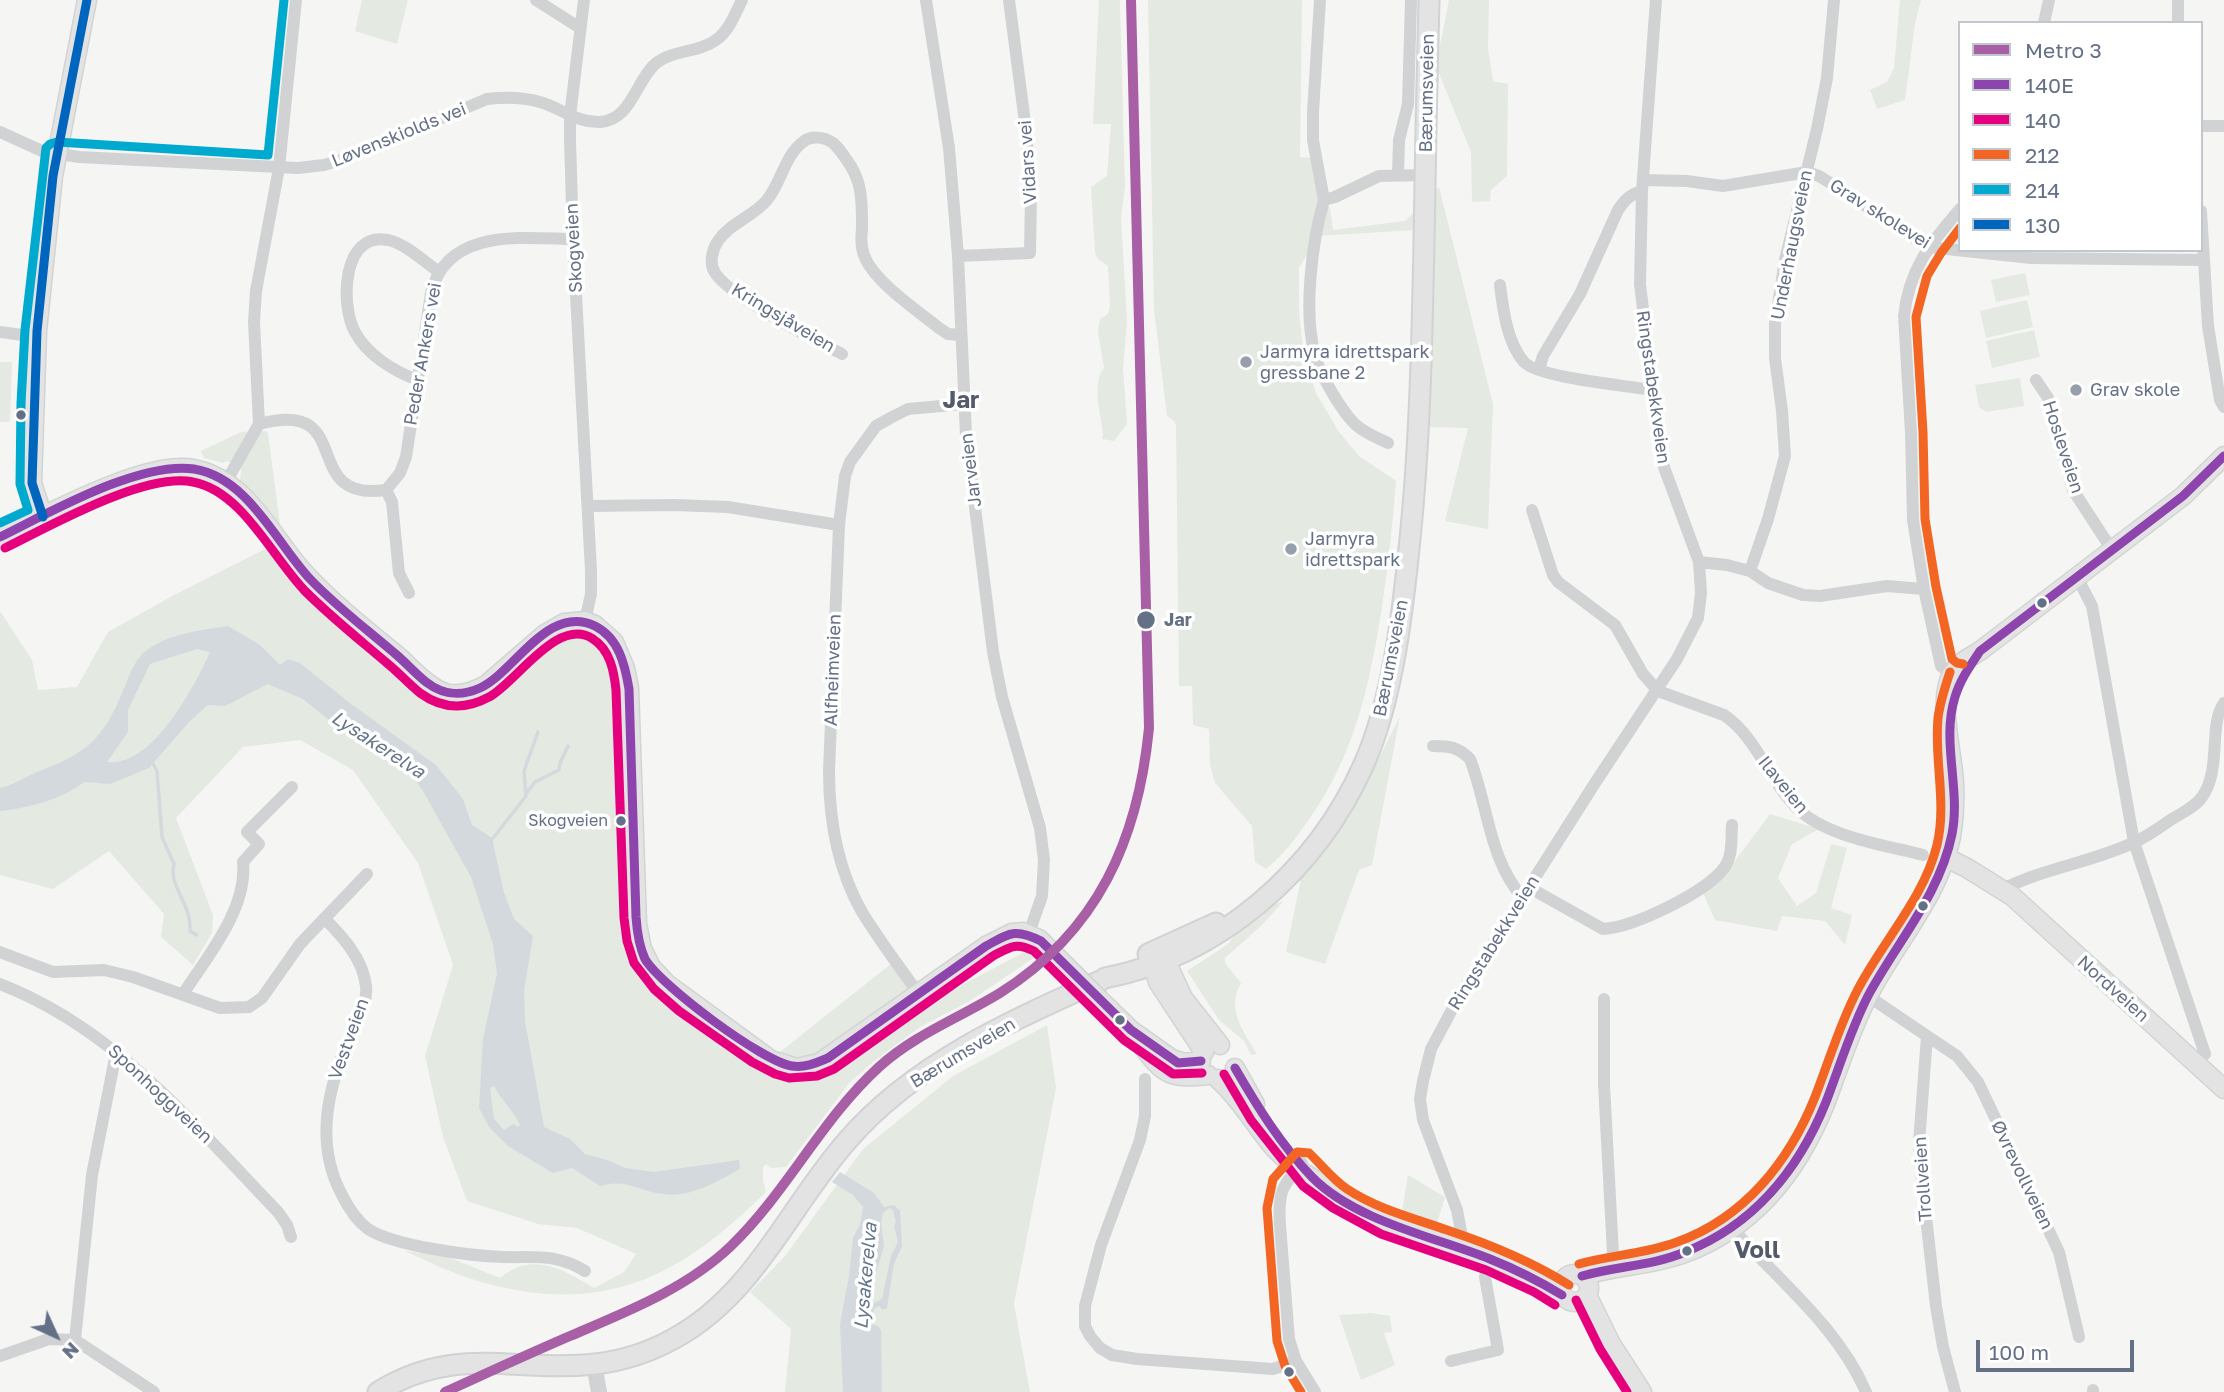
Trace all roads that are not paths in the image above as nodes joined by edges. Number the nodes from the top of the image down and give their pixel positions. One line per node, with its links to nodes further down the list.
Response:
1 (88, 0): 22 (main road)
2 (296, 0): 23 (street)
3 (536, 0): 17 (street)
4 (584, 0): 17 (street, Skogveien)
5 (742, 0): 18 (street, Løvenskiolds vei)
6 (926, 0): 35 (street, Jarveien)
7 (1009, 0): 35 (street, Vidars vei)
8 (1320, 0): 28 (street)
9 (1411, 0): 25 (street)
10 (1429, 0): 26 (main road, Bærumsveien)
11 (1656, 0): 27 (street, Ringstabekkveien)
12 (1833, 0): 24 (street, Underhaugsveien)
13 (2049, 0): 15 (street)
14 (2178, 0): 16 (street)
15 (2045, 21)
16 (2178, 21)
17 (580, 28): 18 (street, Skogveien)
18 (570, 116): 23 (street, Løvenskiolds vei); 30 (street, Skogveien)
19 (2203, 126): 20 (street)
20 (2224, 126)
21 (0, 132): 22 (street, Løvenskiolds vei)
22 (57, 154): 23 (street, Løvenskiolds vei); 41 (main road)
23 (279, 168): 49 (street)
24 (1807, 172): 27 (street); 32 (street, Grav skolevei); 61 (street, Underhaugsveien)
25 (1398, 175): 26 (street); 28 (street)
26 (1425, 176): 81 (main road, Bærumsveien)
27 (1643, 186): 43 (street); 46 (street, Ringstabekkveien)
28 (1324, 200): 50 (street)
29 (1958, 211): 32 (street)
30 (573, 239): 37 (street, Peder Ankers vei); 54 (street, Skogveien)
31 (2203, 244): 36 (street)
32 (1928, 247): 33 (street, Grav skolevei); 63 (street)
33 (1958, 250)
34 (1975, 252): 36 (street, Grav skolevei)
35 (958, 256): 40 (street, Jarveien)
36 (2204, 260): 48 (street)
37 (438, 271): 44 (street, Peder Ankers vei); 44 (street)
38 (1500, 285): 43 (street)
39 (0, 332): 41 (street)
40 (960, 335): 42 (street, Kringsjåveien); 47 (street, Jarveien)
41 (37, 338): 56 (main road)
42 (842, 354)
43 (1539, 369): 46 (street)
44 (417, 380): 53 (street, Peder Ankers vei)
45 (2036, 380): 59 (street, Hosleveien)
46 (1651, 390): 60 (street, Ringstabekkveien)
47 (964, 404): 57 (street, Alfheimveien); 79 (street, Jarveien)
48 (2224, 407)
49 (259, 424): 52 (street); 53 (street)
50 (1388, 443)
51 (2224, 456): 59 (main road)
52 (226, 482): 56 (main road); 65 (main road)
53 (386, 490): 64 (street)
54 (588, 506): 57 (street); 65 (street, Skogveien)
55 (1532, 510): 67 (street)
56 (43, 517): 58 (main road)
57 (839, 525): 83 (street, Alfheimveien)
58 (0, 537)
59 (2112, 550): 62 (main road)
60 (1699, 562): 61 (street); 67 (street, Ringstabekkveien)
61 (1750, 571): 63 (street)
62 (2077, 577): 66 (main road); 72 (street)
63 (1924, 589): 66 (street)
64 (409, 593)
65 (585, 621): 83 (main road)
66 (1957, 673): 74 (main road)
67 (1658, 691): 73 (street, Ilaveien); 77 (street, Ringstabekkveien)
68 (2224, 704): 72 (street)
69 (1433, 746): 77 (street)
70 (292, 787): 84 (street)
71 (1732, 825): 77 (street)
72 (2134, 842): 76 (street); 89 (street)
73 (1923, 855)
74 (1943, 863): 76 (main road, Nordveien); 85 (main road)
75 (367, 874): 78 (street)
76 (2003, 889): 93 (main road, Nordveien)
77 (1526, 893): 97 (street, Ringstabekkveien)
78 (325, 919): 84 (street); 100 (street, Vestveien)
79 (1028, 933): 83 (main road); 90 (main road, bridge)
80 (0, 952): 84 (street)
81 (1159, 957): 90 (main road); 107 (main road, Bærumsveien)
82 (0, 984): 88 (street, Sponhoggveien)
83 (918, 993)
84 (183, 994)
85 (1868, 996): 87 (street); 95 (main road)
86 (1604, 999): 99 (street)
87 (1927, 1036): 102 (street, Øvrevollveien); 114 (street, Trollveien)
88 (117, 1053): 96 (street, Sponhoggveien); 103 (street)
89 (2204, 1054)
90 (1210, 1062): 91 (main road); 91 (main road); 94 (main road)
91 (1234, 1068): 94 (main road)
92 (1145, 1080): 105 (street)
93 (2224, 1088)
94 (1299, 1166): 97 (main road); 105 (street)
95 (1732, 1228): 99 (main road); 113 (street)
96 (291, 1237)
97 (1452, 1245): 98 (main road)
98 (1493, 1260): 101 (main road); 106 (street)
99 (1616, 1269): 101 (main road)
100 (585, 1271)
101 (1577, 1289): 112 (main road)
102 (2079, 1337)
103 (75, 1340): 104 (street); 108 (street)
104 (0, 1356)
105 (1296, 1361): 111 (street)
106 (1451, 1361)
107 (594, 1364): 109 (main road); 110 (street)
108 (154, 1392)
109 (378, 1392)
110 (598, 1392)
111 (1315, 1392)
112 (1642, 1392)
113 (1866, 1392)
114 (1955, 1392)

